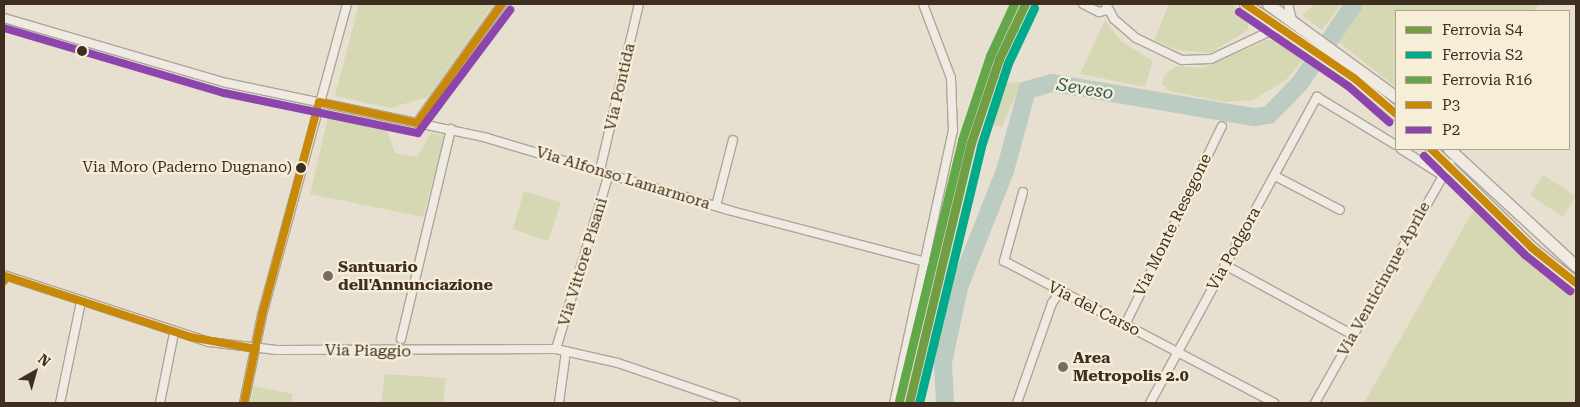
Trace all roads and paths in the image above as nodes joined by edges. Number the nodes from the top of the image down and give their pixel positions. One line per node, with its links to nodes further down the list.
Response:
1 (347, 4): 18 (street)
2 (502, 4): 20 (street)
3 (639, 4): 28 (street, Via Pontida)
4 (923, 4): 35 (street)
5 (1033, 4): 14 (street)
6 (1083, 4): 10 (street)
7 (1245, 4): 12 (main road)
8 (1268, 4): 13 (main road)
9 (1288, 4): 13 (street)
10 (1107, 7): 16 (street)
11 (4, 18): 18 (street, Via Alfonso Lamarmora)
12 (1266, 18): 15 (main road); 16 (street)
13 (1292, 20): 17 (main road)
14 (1022, 27)
15 (1279, 27): 16 (street); 19 (main road)
16 (1259, 35)
17 (1395, 96)
18 (319, 102): 20 (street, Via Alfonso Lamarmora); 46 (street)
19 (1395, 113)
20 (417, 123): 22 (street, Via Alfonso Lamarmora)
21 (1222, 126): 42 (street, Via Monte Resegone)
22 (451, 129): 28 (street, Via Alfonso Lamarmora); 45 (street)
23 (733, 140): 33 (street)
24 (1395, 144): 31 (street, Via Podgora)
25 (1404, 150): 29 (street)
26 (1432, 150): 29 (main road)
27 (1453, 153): 29 (street, Via Venticinque Aprile); 37 (main road)
28 (600, 170): 30 (street, Via Alfonso Lamarmora)
29 (1445, 170): 39 (main road); 44 (street, Via Venticinque Aprile)
30 (610, 174): 33 (street, Via Alfonso Lamarmora); 47 (street, Via Vittore Pisani)
31 (1275, 176): 34 (street); 36 (street, Via Podgora)
32 (1023, 192): 40 (street, Via del Carso)
33 (716, 206): 35 (street, Via Alfonso Lamarmora)
34 (1340, 210)
35 (926, 262): 55 (street)
36 (1225, 266): 44 (street); 49 (street, Via Podgora)
37 (1576, 266)
38 (4, 277): 41 (street, Via Piaggio)
39 (1576, 283)
40 (1060, 292): 42 (street, Via del Carso); 56 (street)
41 (81, 302): 43 (street, Via Piaggio); 50 (street)
42 (1125, 325): 49 (street, Via del Carso)
43 (174, 333): 46 (street, Via Piaggio); 51 (street)
44 (1353, 335): 59 (street, Via Venticinque Aprile)
45 (401, 340)
46 (256, 349): 47 (street, Via Piaggio); 52 (street)
47 (556, 349): 48 (street, Via Piaggio)
48 (566, 351): 53 (street); 54 (street, Via Piaggio)
49 (1178, 352): 57 (street, Via Podgora); 58 (street, Via del Carso)
50 (60, 403)
51 (160, 403)
52 (244, 403)
53 (559, 403)
54 (735, 403)
55 (894, 403)
56 (1017, 403)
57 (1150, 403)
58 (1274, 403)
59 (1315, 403)

